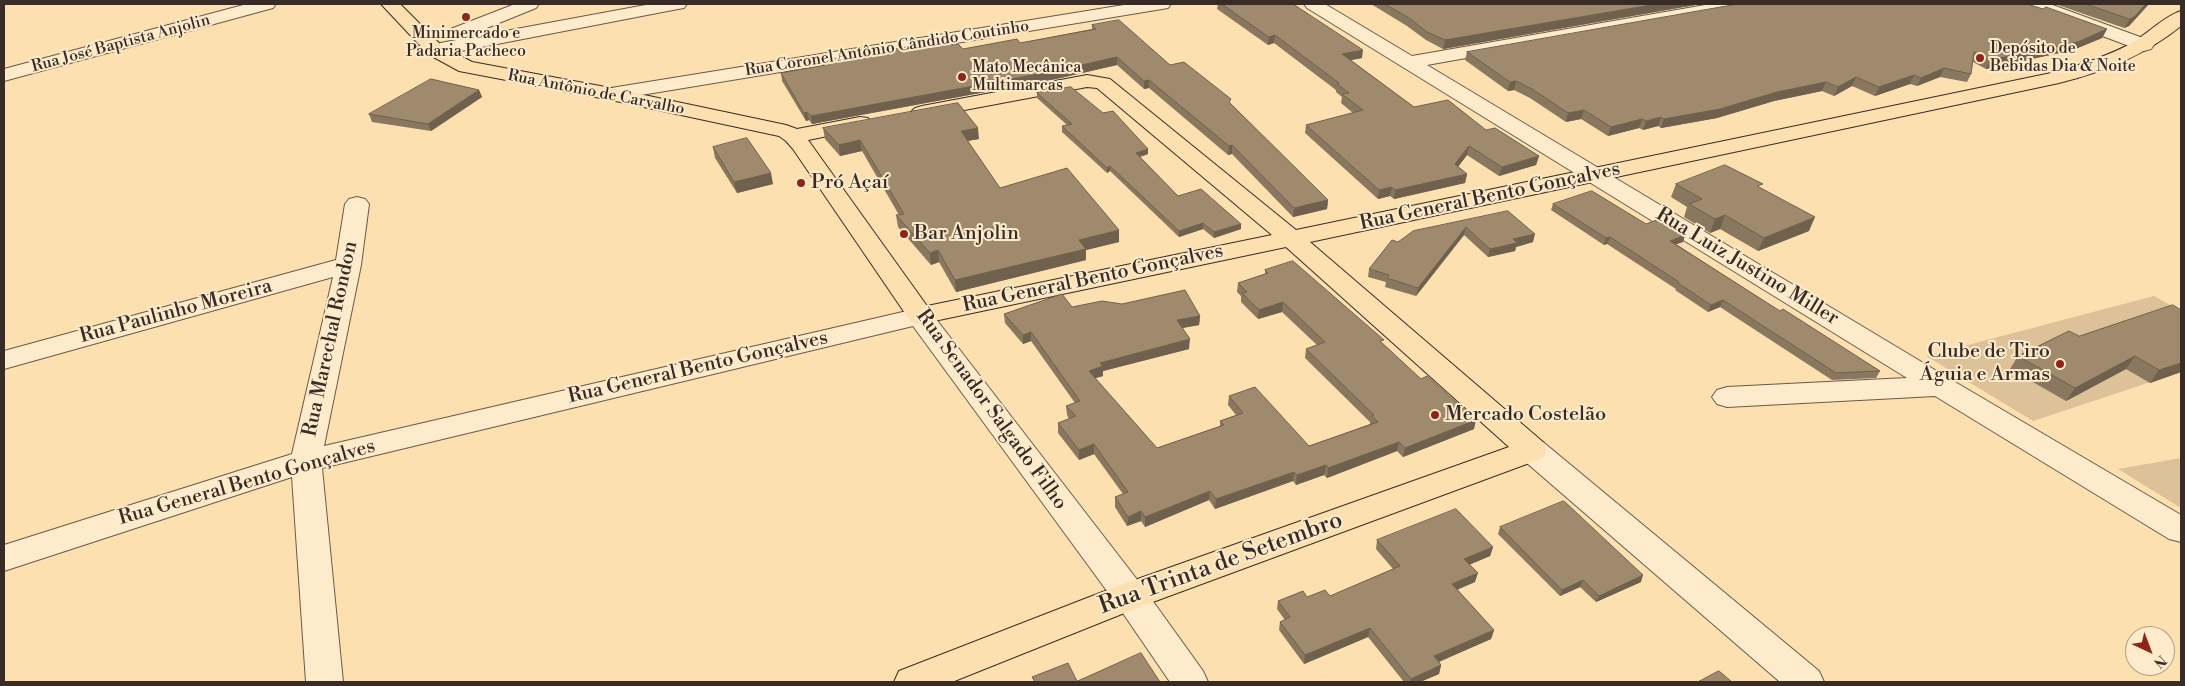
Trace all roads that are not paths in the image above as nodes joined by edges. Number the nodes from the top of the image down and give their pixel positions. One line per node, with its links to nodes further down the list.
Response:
1 (267, 4): 13 (street, Rua José Baptista Anjolin)
2 (390, 4): 11 (main road, Rua Antônio de Carvalho)
3 (530, 4): 11 (street)
4 (678, 4): 11 (street)
5 (1162, 4): 14 (street, Rua Coronel Antônio Cândido Coutinho)
6 (1313, 4): 12 (street, Rua Luiz Justino Miller)
7 (1741, 4): 12 (street)
8 (2034, 4): 10 (street)
9 (2181, 17): 10 (main road, Rua General Bento Gonçalves)
10 (2144, 45): 18 (main road, Rua General Bento Gonçalves)
11 (432, 47): 14 (main road, Rua Antônio de Carvalho)
12 (1410, 62): 18 (street, Rua Luiz Justino Miller)
13 (4, 75)
14 (612, 94): 17 (main road, Rua Antônio de Carvalho)
15 (904, 115): 20 (main road)
16 (875, 120): 17 (main road)
17 (794, 136): 22 (main road, Rua Senador Salgado Filho)
18 (1596, 175): 20 (main road, Rua General Bento Gonçalves); 24 (street, Rua Luiz Justino Miller)
19 (357, 204): 21 (street, Rua Marechal Rondon)
20 (1290, 238): 22 (main road, Rua General Bento Gonçalves); 26 (main road)
21 (348, 265): 23 (street, Rua Paulinho Moreira); 27 (street, Rua Marechal Rondon)
22 (920, 316): 27 (street, Rua General Bento Gonçalves); 30 (street, Rua Senador Salgado Filho)
23 (4, 360)
24 (1940, 386): 25 (street); 28 (street, Rua Luiz Justino Miller)
25 (1727, 397)
26 (1532, 450): 30 (main road, Rua Trinta de Setembro); 34 (street)
27 (306, 461): 29 (street, Rua General Bento Gonçalves); 31 (street, Rua Marechal Rondon)
28 (2181, 530)
29 (4, 558)
30 (1130, 596): 32 (main road, Rua Trinta de Setembro); 33 (street, Rua Senador Salgado Filho)
31 (325, 682)
32 (912, 682)
33 (1190, 682)
34 (1806, 682)

